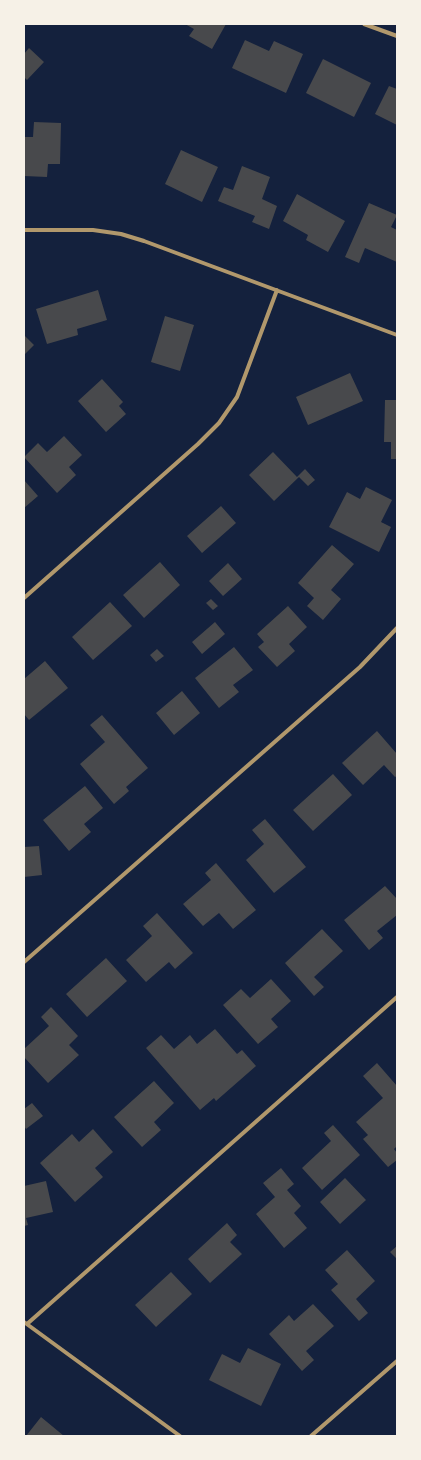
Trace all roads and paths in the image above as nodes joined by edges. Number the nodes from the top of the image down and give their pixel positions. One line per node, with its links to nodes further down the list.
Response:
1 (364, 24): 2 (street)
2 (397, 36)
3 (24, 230): 4 (street)
4 (29, 230): 5 (street); 6 (street)
5 (24, 234)
6 (277, 290): 7 (street); 8 (street)
7 (397, 335)
8 (24, 598)
9 (397, 628): 10 (street)
10 (24, 962)
11 (397, 997): 12 (street)
12 (25, 1323): 14 (street)
13 (397, 1361): 15 (street)
14 (180, 1436)
15 (311, 1436)

